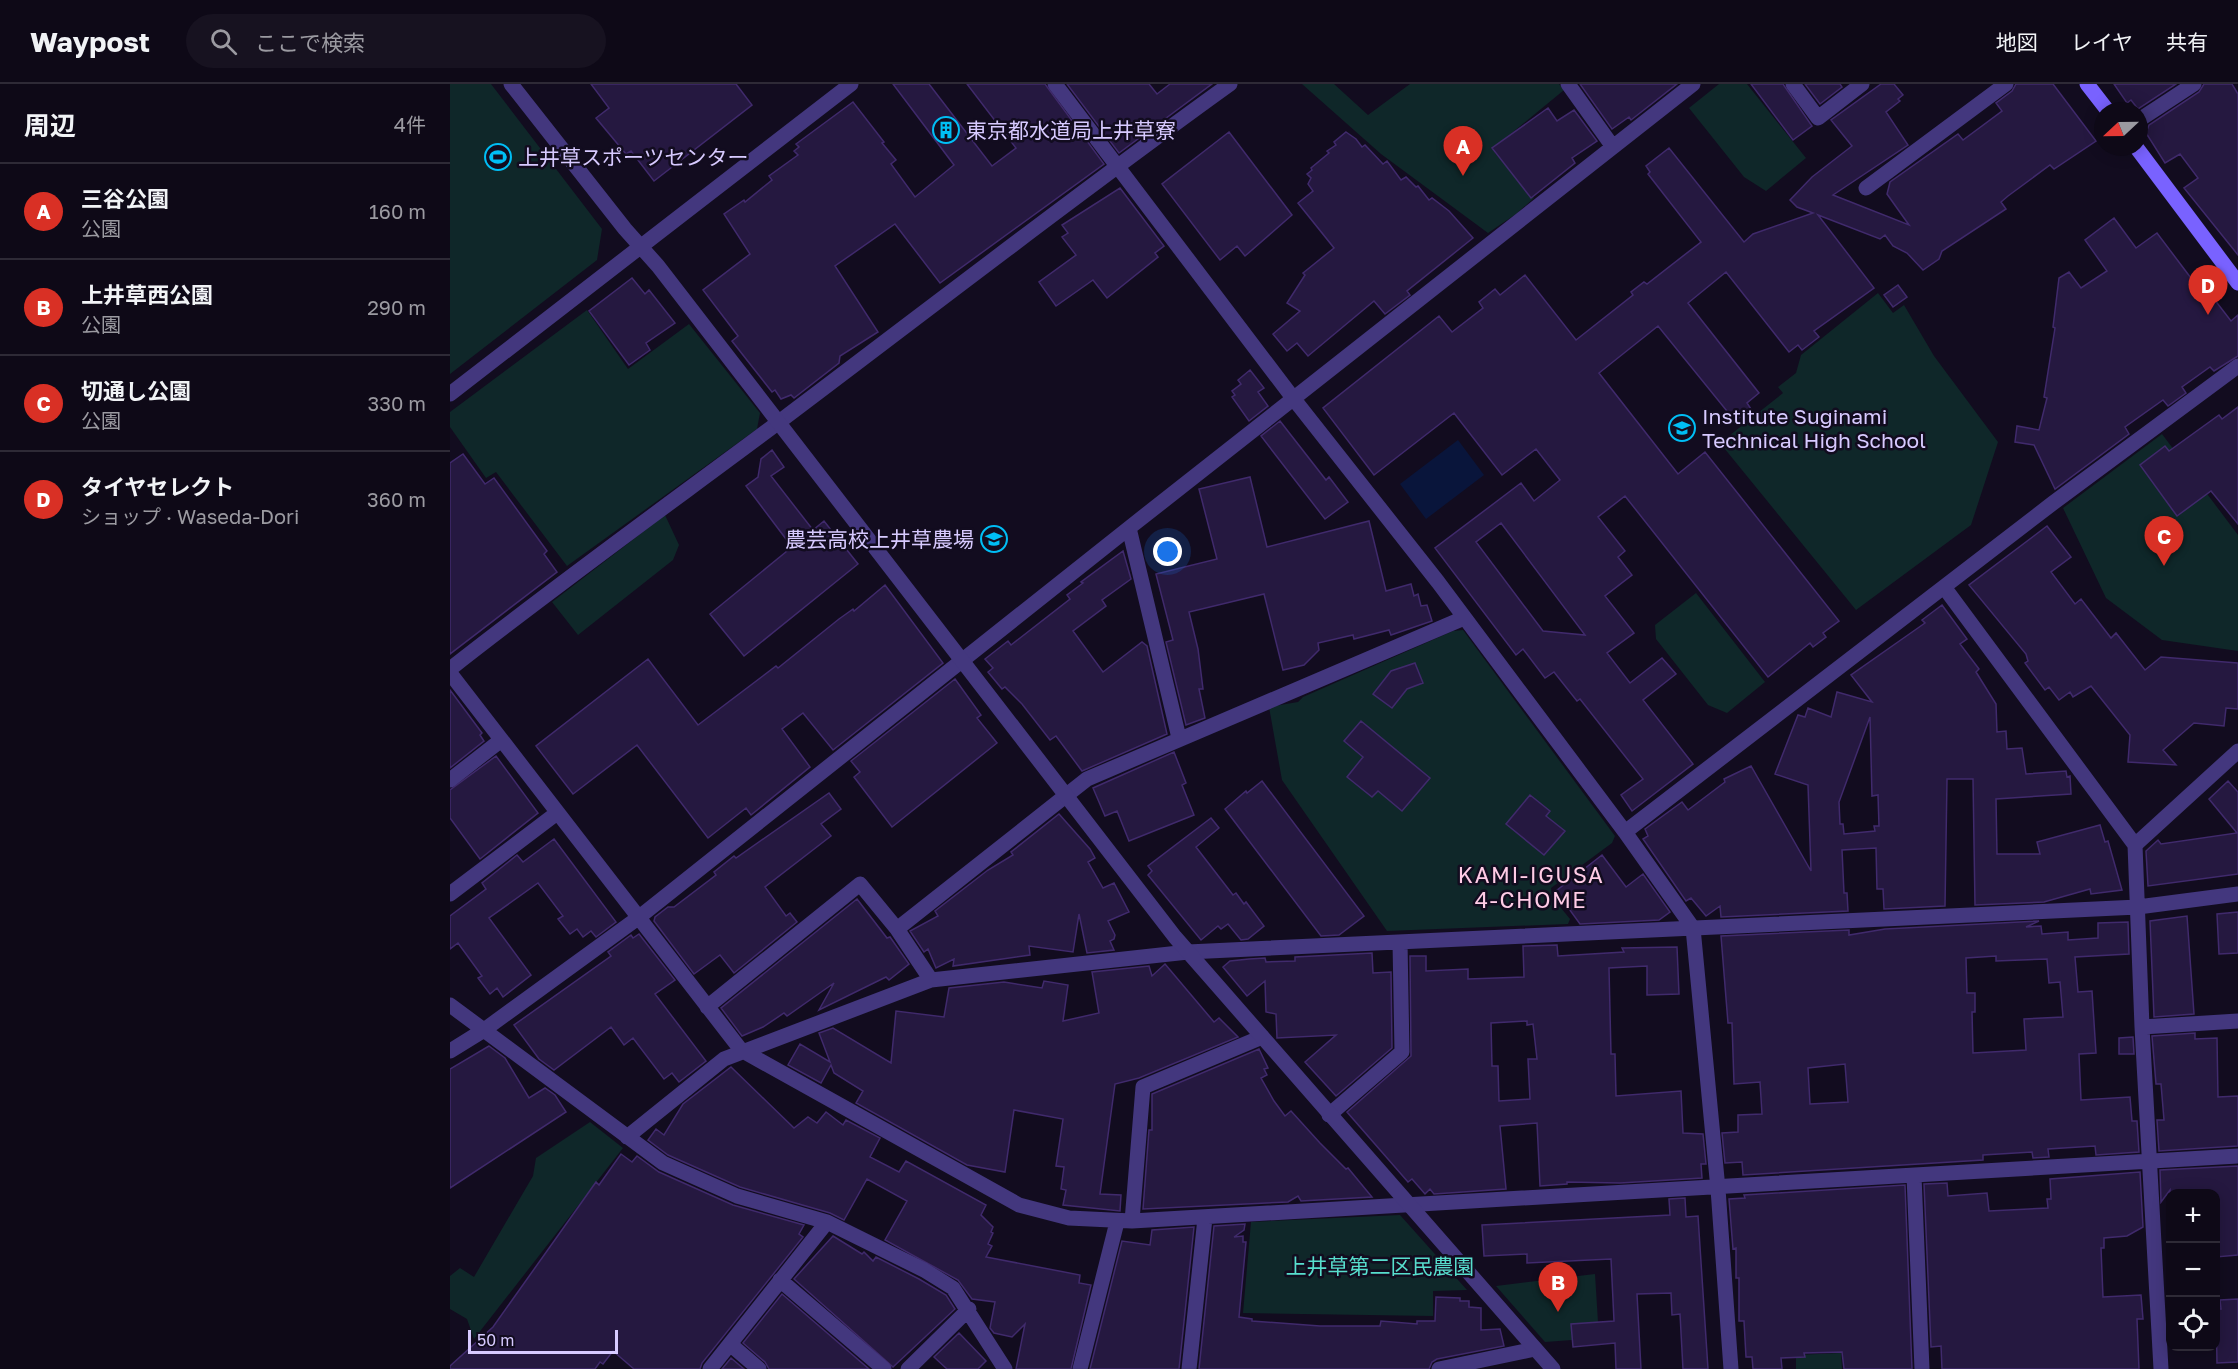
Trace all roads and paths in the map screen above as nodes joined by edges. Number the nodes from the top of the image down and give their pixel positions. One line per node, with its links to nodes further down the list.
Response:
1 (511, 84): 18 (street)
2 (851, 84): 18 (street)
3 (1055, 84): 16 (street)
4 (1230, 84): 16 (street)
5 (1568, 84): 14 (street)
6 (1693, 84): 14 (street)
7 (1793, 84): 8 (street)
8 (1862, 84)
9 (2006, 84): 17 (street)
10 (2087, 84): 12 (main road)
11 (2194, 84): 13 (street)
12 (2101, 102)
13 (2148, 114)
14 (1613, 147): 22 (street)
15 (2143, 156): 19 (main road)
16 (1117, 165): 22 (street); 23 (street)
17 (1866, 188)
18 (640, 246): 21 (street); 23 (street)
19 (2238, 283)
20 (2238, 366): 25 (street)
21 (450, 394)
22 (1293, 398): 24 (street); 26 (street)
23 (778, 423): 27 (street); 28 (street)
24 (1129, 528): 27 (street); 30 (street)
25 (1944, 587): 36 (street); 37 (street)
26 (1464, 618): 30 (street); 36 (street)
27 (963, 662): 34 (street); 41 (street)
28 (450, 669)
29 (450, 674): 31 (street)
30 (1179, 738): 34 (street)
31 (500, 741): 33 (street); 35 (street)
32 (2238, 751): 37 (street)
33 (450, 780)
34 (1066, 793): 43 (street); 45 (street)
35 (557, 813): 38 (street); 41 (street)
36 (1625, 832): 42 (street)
37 (2135, 845): 40 (street)
38 (450, 894)
39 (2238, 894): 40 (street)
40 (2138, 907): 42 (street); 50 (street)
41 (638, 918): 48 (street); 51 (street)
42 (1693, 928): 44 (street); 60 (street)
43 (897, 929): 46 (street); 48 (street)
44 (1400, 942): 45 (street); 55 (street)
45 (1188, 952): 46 (street); 52 (street)
46 (931, 980): 53 (street)
47 (450, 1005): 51 (street)
48 (707, 1007): 53 (street)
49 (2238, 1021): 50 (street)
50 (2142, 1027): 58 (street)
51 (484, 1030): 54 (street); 56 (street)
52 (1262, 1037): 55 (street); 63 (street)
53 (741, 1050): 56 (street); 63 (street)
54 (450, 1052)
55 (1329, 1115): 61 (street)
56 (627, 1137): 64 (street)
57 (2238, 1156): 58 (street)
58 (2151, 1161): 59 (street); 80 (street)
59 (1914, 1176): 60 (street); 79 (street)
60 (1718, 1189): 61 (street); 78 (street)
61 (1411, 1205): 62 (street); 68 (street)
62 (1205, 1218): 63 (street); 75 (street)
63 (1124, 1221): 74 (street)
64 (827, 1222): 65 (street); 66 (street)
65 (780, 1281): 67 (street); 71 (street)
66 (969, 1309): 72 (street); 73 (street)
67 (730, 1344): 69 (street); 70 (street)
68 (1535, 1349): 76 (street); 77 (street)
69 (710, 1369)
70 (759, 1369)
71 (884, 1369)
72 (908, 1369)
73 (1005, 1369)
74 (1080, 1369)
75 (1189, 1369)
76 (1439, 1369)
77 (1553, 1369)
78 (1731, 1369)
79 (1922, 1369)
80 (2161, 1369)

